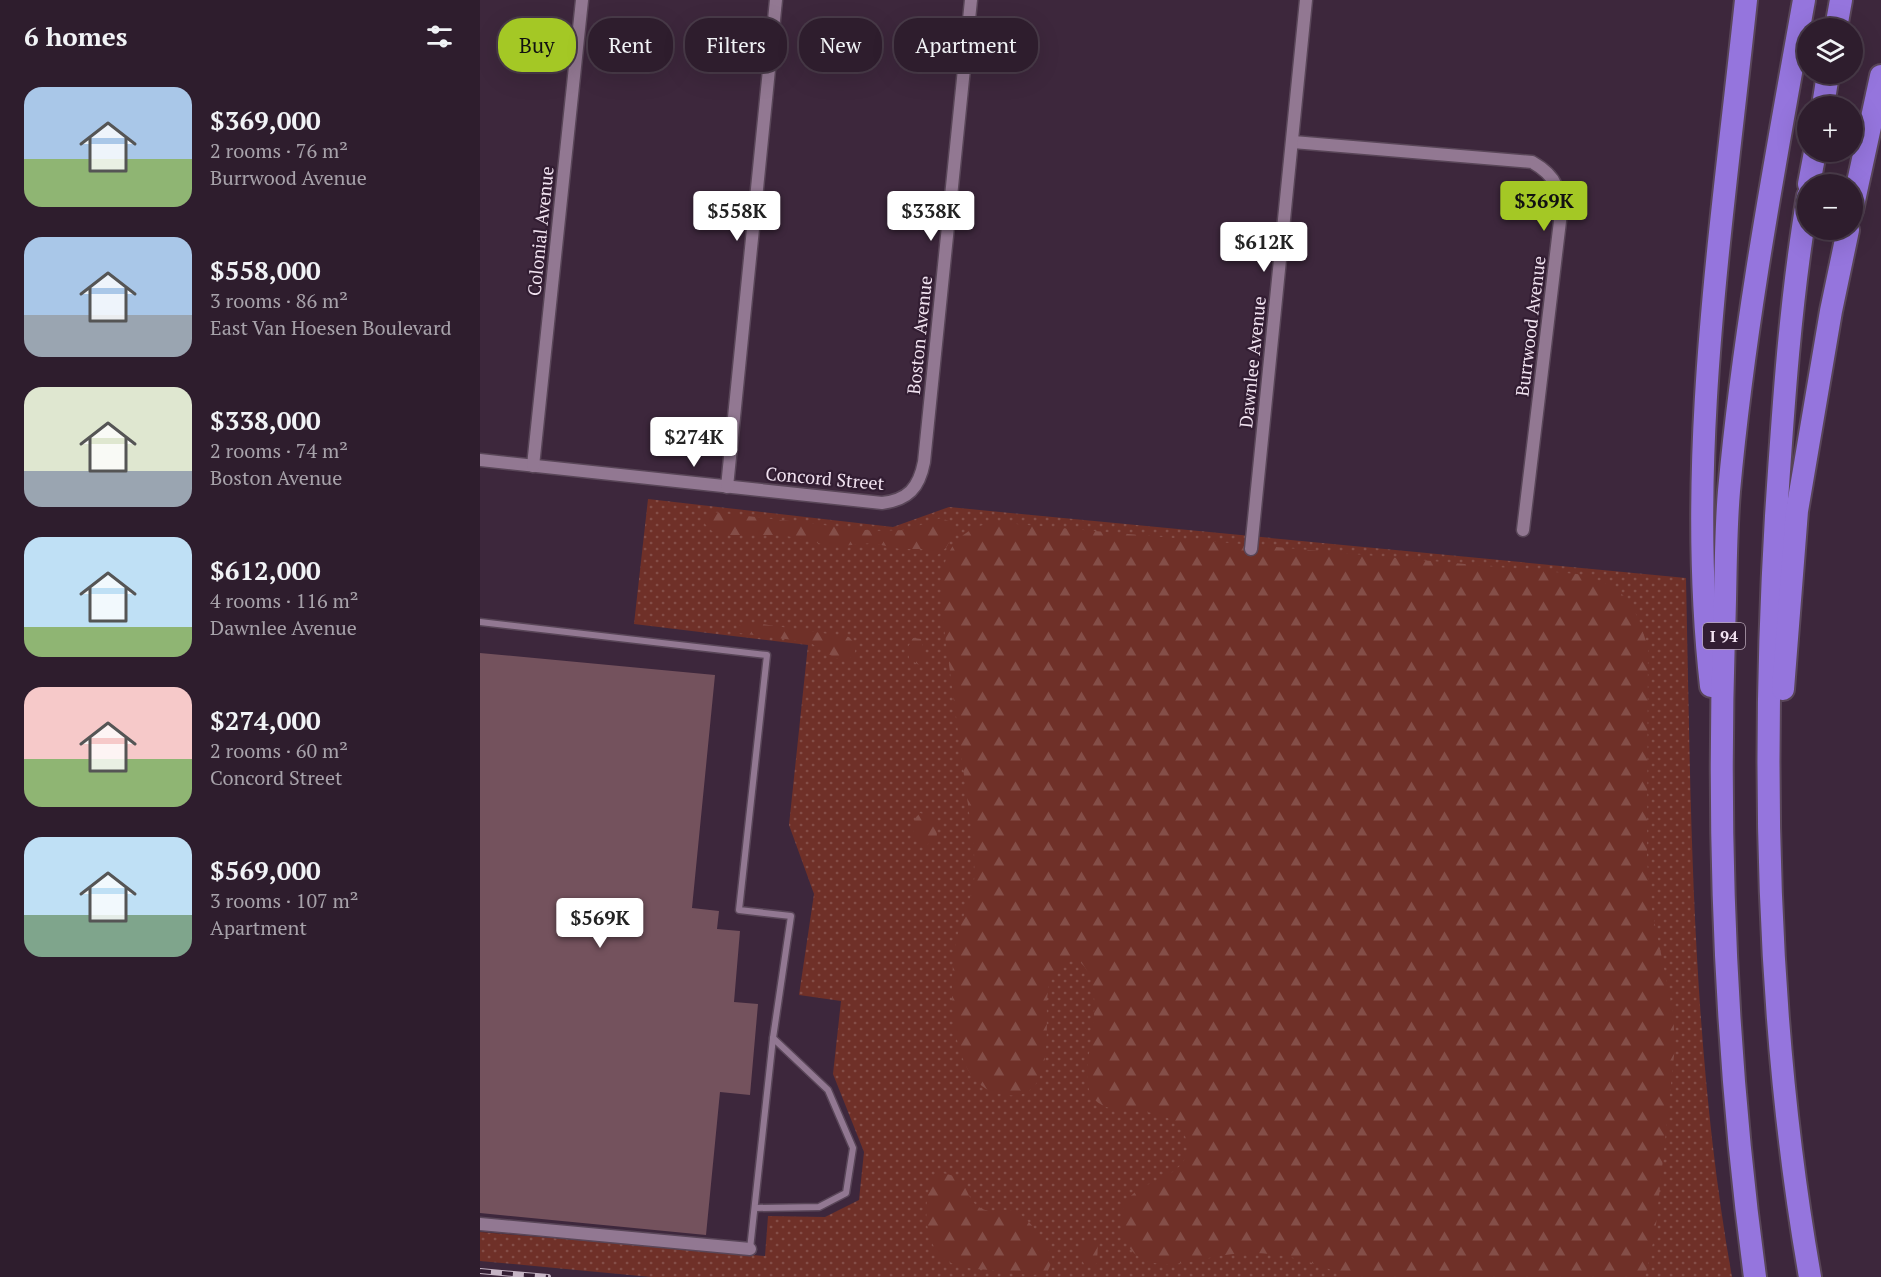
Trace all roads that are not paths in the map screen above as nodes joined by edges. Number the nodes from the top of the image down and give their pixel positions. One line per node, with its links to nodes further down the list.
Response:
1 (582, 0): 15 (street, Colonial Avenue)
2 (776, 0): 16 (street)
3 (971, 0): 17 (street, Boston Avenue)
4 (1306, 0): 10 (street, Dawnlee Avenue)
5 (1746, 0): 21 (highway)
6 (1803, 0): 21 (highway, I 94)
7 (1841, 0): 8 (highway)
8 (1838, 18)
9 (1881, 76): 11 (highway)
10 (1293, 142): 18 (street, Burrwood Avenue); 19 (street, Dawnlee Avenue)
11 (1860, 174)
12 (1803, 240): 22 (highway, I 94)
13 (1846, 240): 22 (highway)
14 (480, 460): 15 (street, Concord Street)
15 (533, 466): 16 (street, Concord Street)
16 (727, 487): 17 (street, Concord Street)
17 (913, 492)
18 (1523, 530)
19 (1251, 549)
20 (480, 622): 23 (lane)
21 (1720, 763): 27 (highway, I 94)
22 (1770, 846): 28 (highway, I 94)
23 (773, 1038): 24 (lane); 24 (lane)
24 (755, 1208): 26 (lane)
25 (480, 1224): 26 (street)
26 (750, 1249)
27 (1755, 1277)
28 (1810, 1277)

